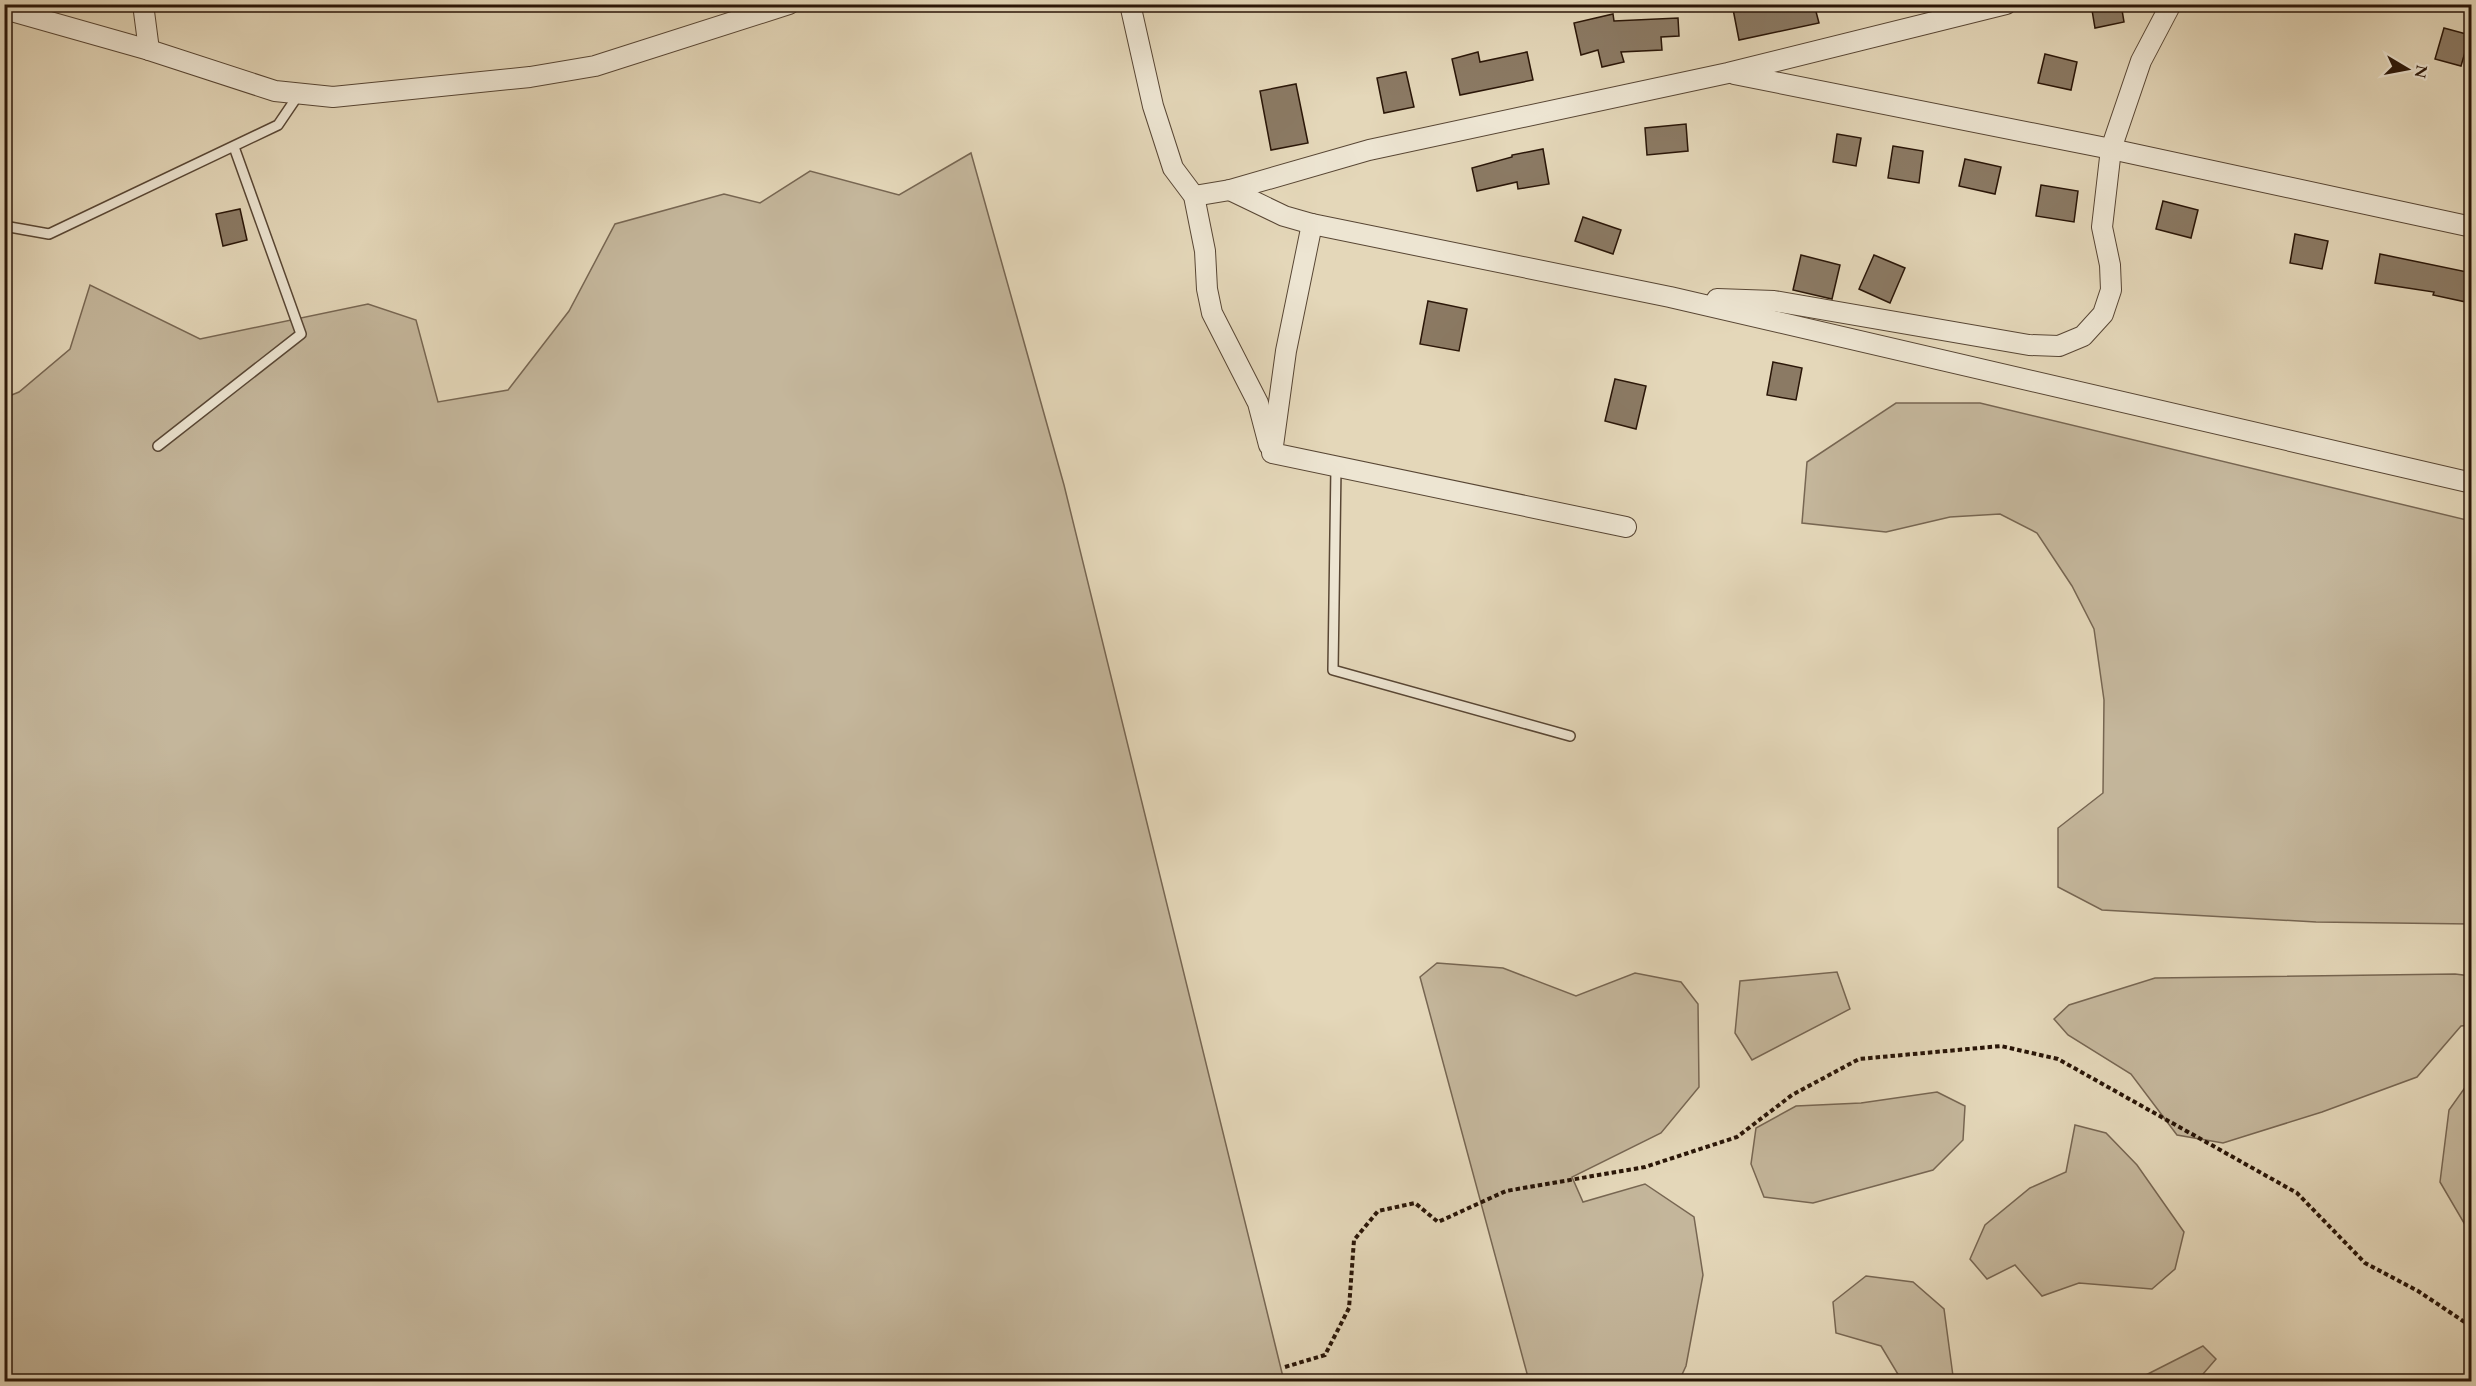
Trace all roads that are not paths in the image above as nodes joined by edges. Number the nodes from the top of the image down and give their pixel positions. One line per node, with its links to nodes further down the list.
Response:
1 (143, 4): 7 (street)
2 (789, 4): 9 (street)
3 (1130, 4): 13 (street)
4 (2006, 4): 8 (street)
5 (2171, 4): 11 (street)
6 (7, 9): 7 (street)
7 (149, 50): 9 (street)
8 (1728, 73): 11 (street); 12 (street)
9 (300, 94): 10 (lane)
10 (234, 147): 15 (lane); 18 (lane)
11 (2111, 149): 16 (street); 17 (street)
12 (1230, 189): 13 (street); 14 (street)
13 (1194, 195): 19 (street)
14 (1312, 224): 17 (street); 19 (street)
15 (4, 226)
16 (2472, 227)
17 (1670, 297): 21 (street)
18 (158, 446)
19 (1272, 453): 20 (street)
20 (1336, 467): 22 (street); 23 (lane)
21 (2472, 483)
22 (1626, 527)
23 (1570, 736)

